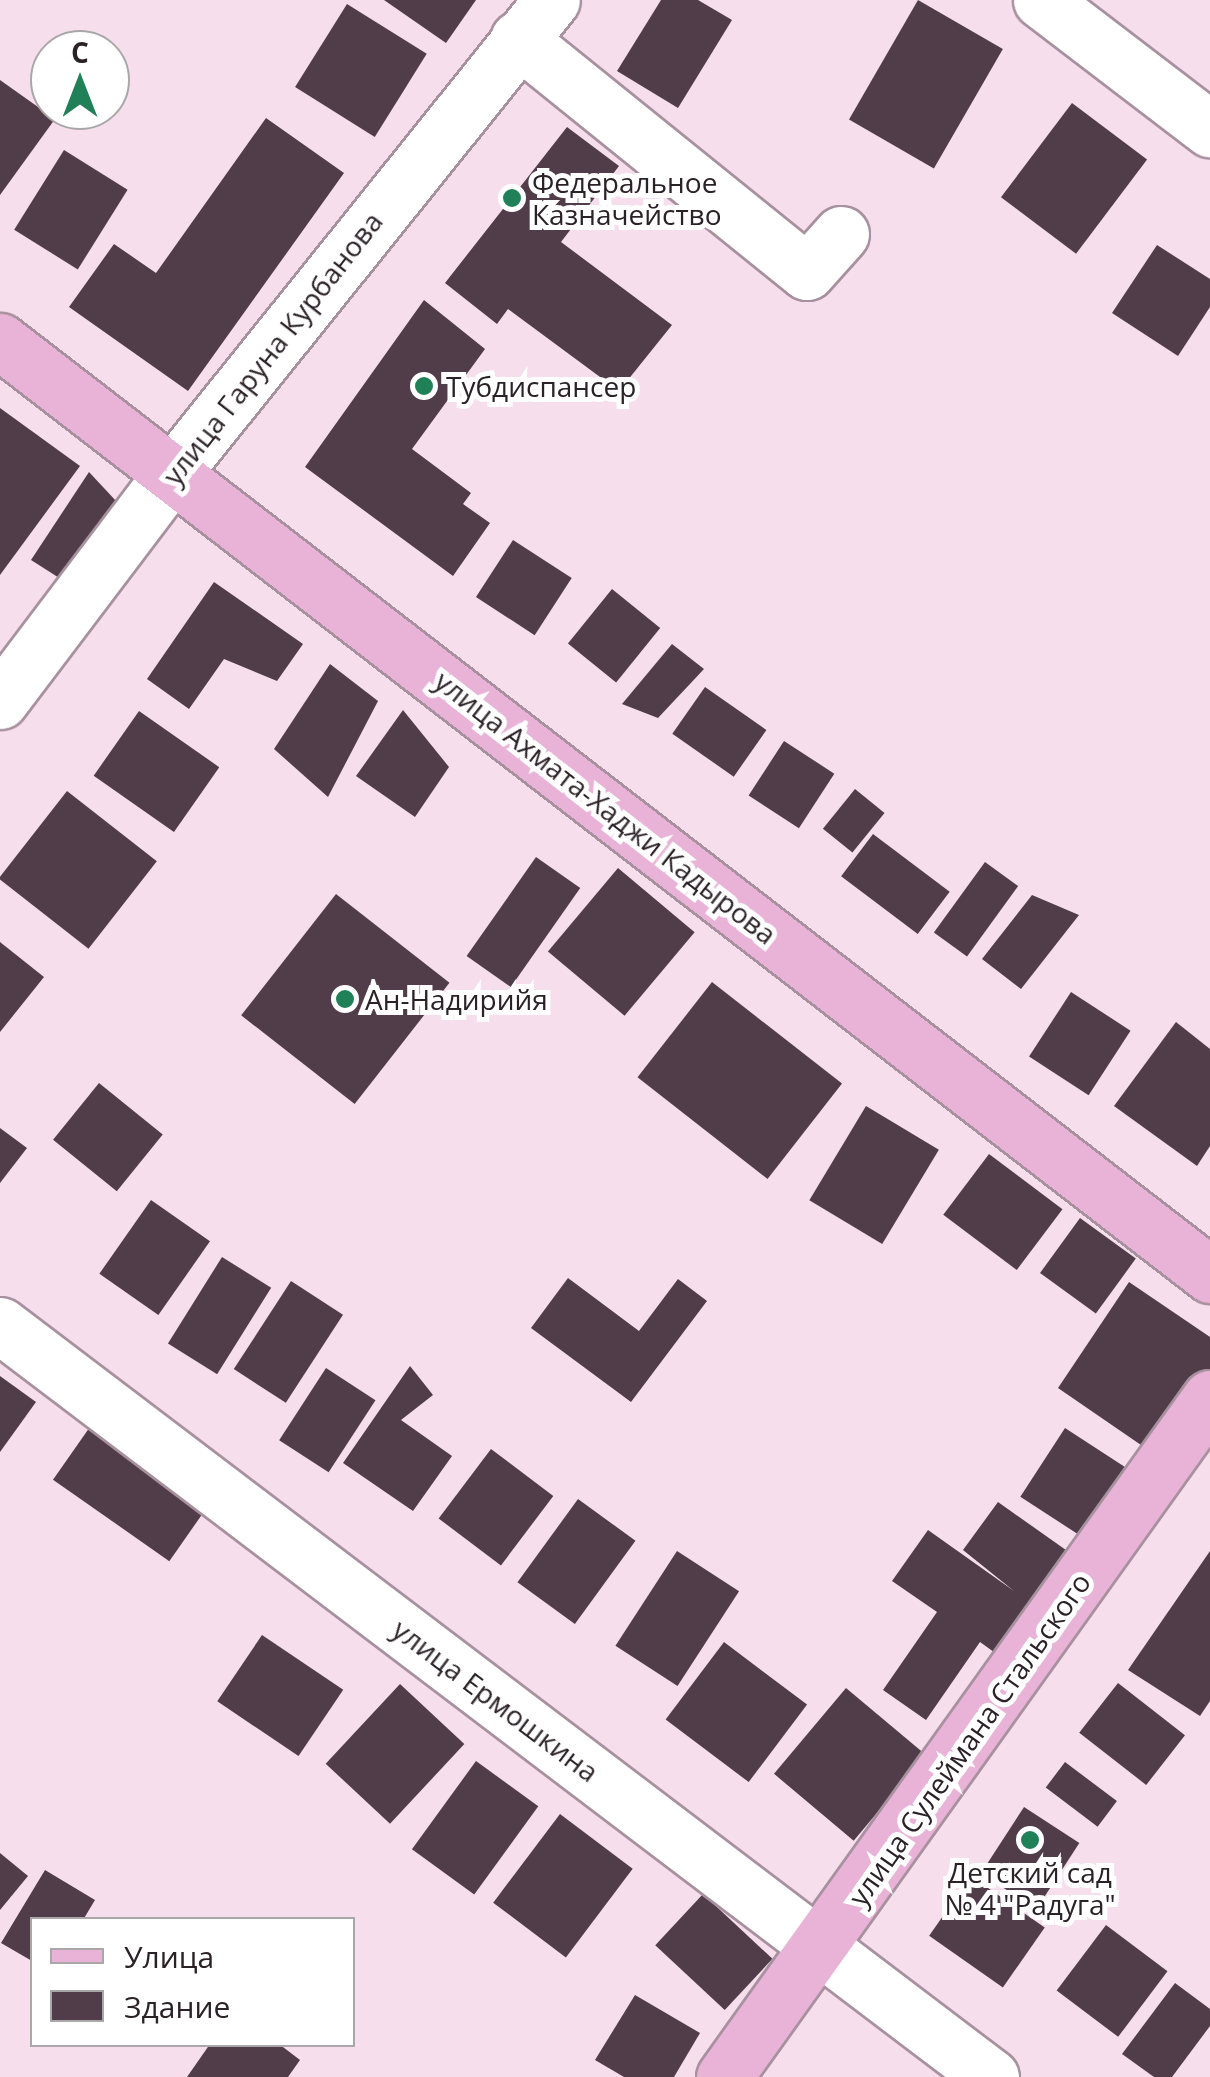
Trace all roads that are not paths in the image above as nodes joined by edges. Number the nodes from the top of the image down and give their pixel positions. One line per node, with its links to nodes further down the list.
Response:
1 (1077, 10): 3 (street)
2 (535, 20): 4 (street); 6 (street, улица Гаруна Курбанова)
3 (1210, 129)
4 (841, 234)
5 (0, 340): 6 (main road, улица Ахмата-Хаджи Кадырова)
6 (172, 472): 7 (street, улица Гаруна Курбанова); 8 (main road, улица Ахмата-Хаджи Кадырова)
7 (0, 701)
8 (1210, 1276)
9 (0, 1325): 12 (street, улица Ермошкина)
10 (1210, 1398): 12 (main road, улица Сулеймана Стальского)
11 (1210, 1416): 12 (main road, улица Сулеймана Стальского)
12 (826, 1950): 13 (main road, улица Сулеймана Стальского); 14 (main road, улица Сулеймана Стальского); 15 (street, улица Ермошкина)
13 (724, 2077)
14 (737, 2077)
15 (991, 2077)

